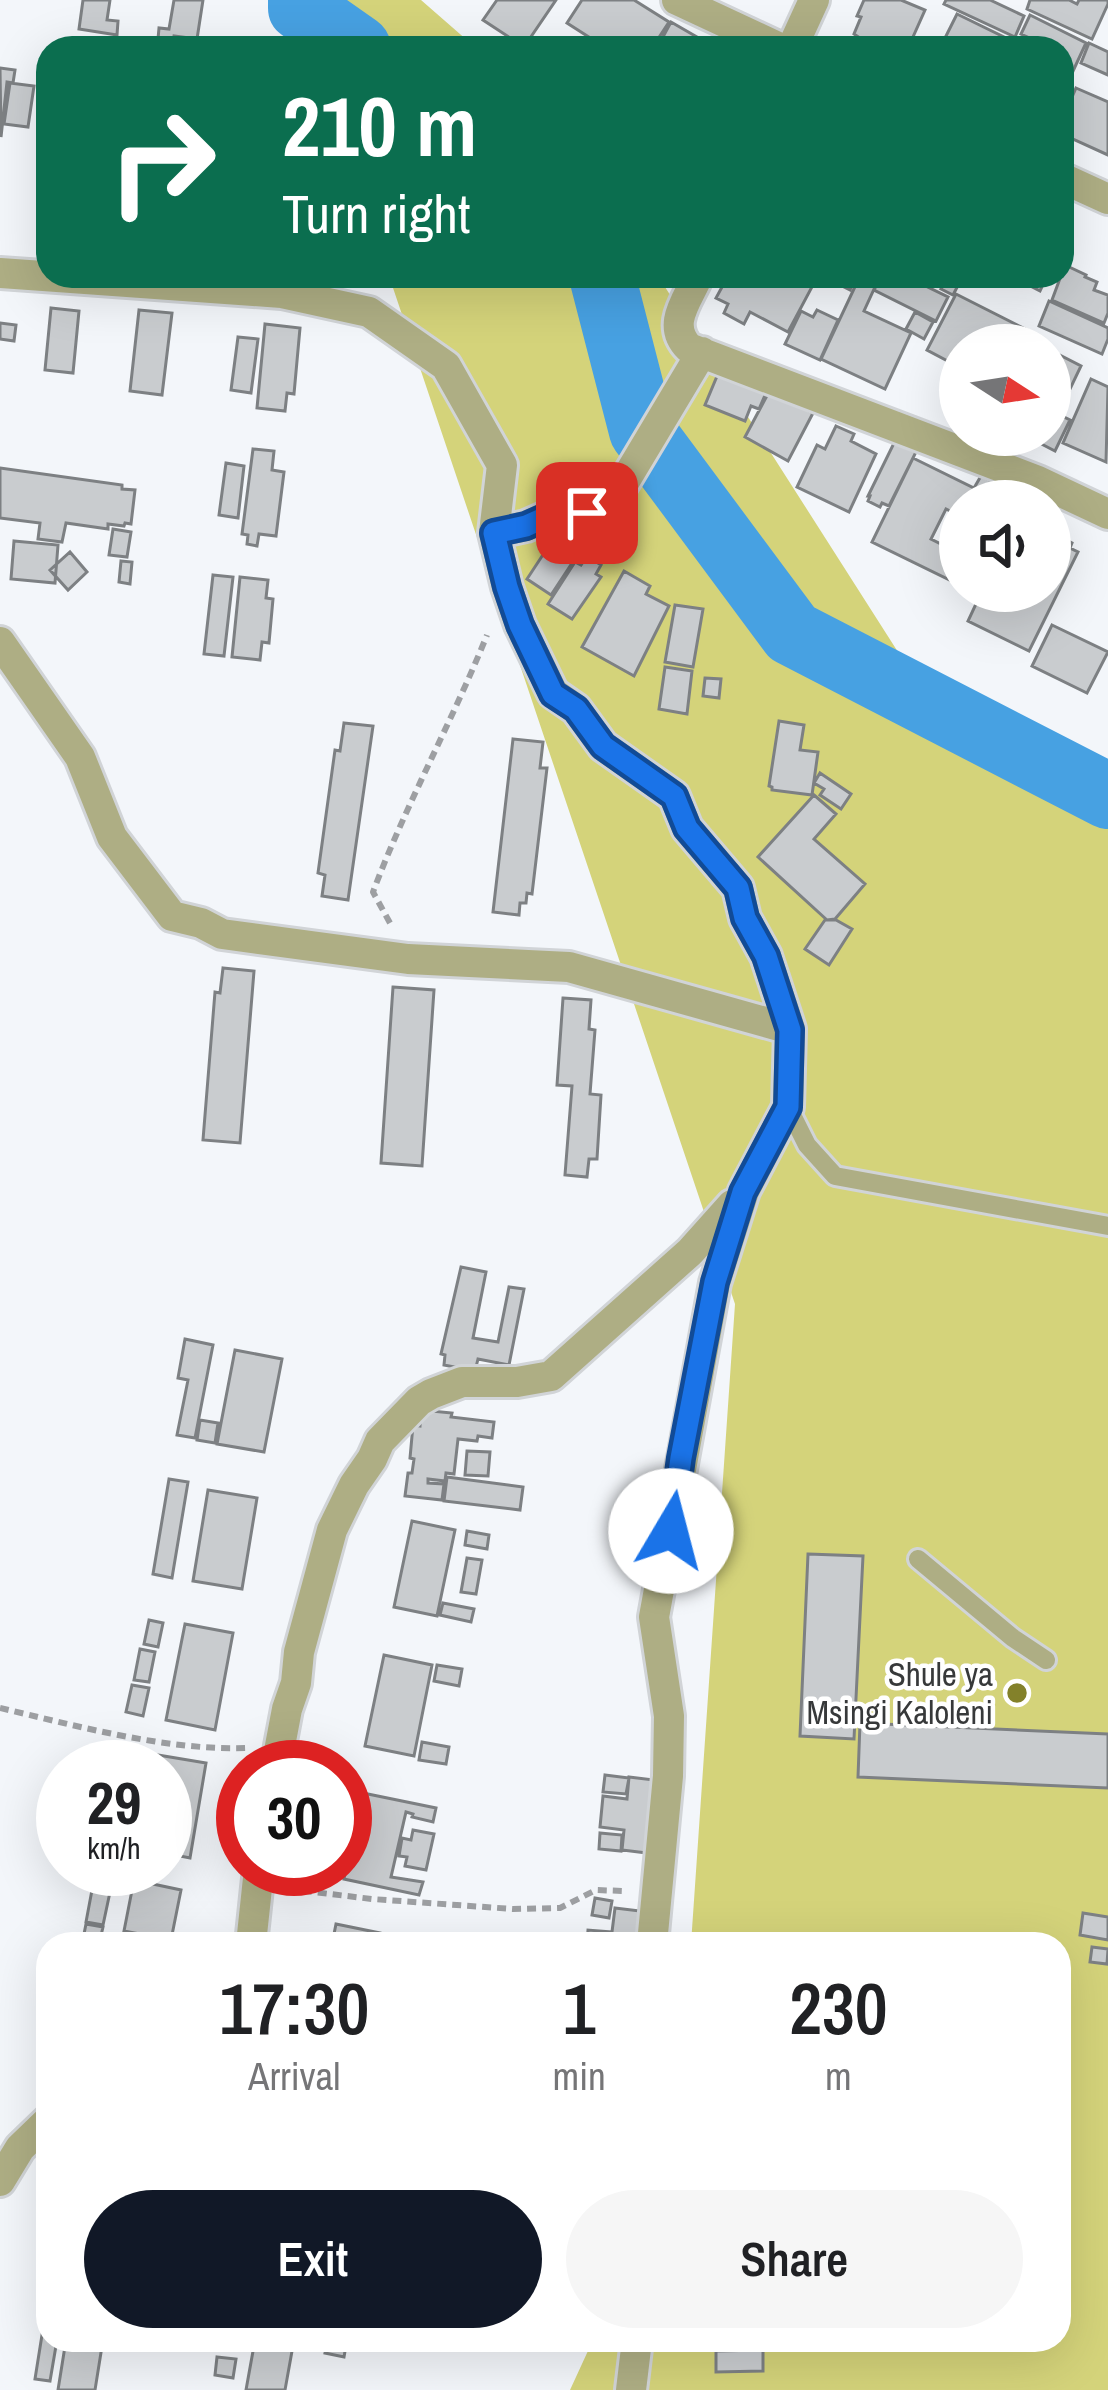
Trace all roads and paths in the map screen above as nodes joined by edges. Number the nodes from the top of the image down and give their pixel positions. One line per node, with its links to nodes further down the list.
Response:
1 (677, 0): 3 (street)
2 (814, 0): 4 (street)
3 (754, 36)
4 (798, 36)
5 (1074, 183): 6 (street)
6 (1108, 199)
7 (0, 273): 8 (street)
8 (36, 275)
9 (223, 288): 13 (street)
10 (693, 288): 11 (street)
11 (701, 354): 12 (street); 13 (street)
12 (1108, 514)
13 (494, 533): 14 (street)
14 (507, 587): 16 (path); 17 (street)
15 (0, 642): 16 (street)
16 (408, 958): 17 (street)
17 (790, 1030): 18 (street)
18 (788, 1107): 19 (street); 20 (lane)
19 (743, 1192): 24 (street); 28 (street)
20 (1108, 1226)
21 (918, 1559): 22 (lane)
22 (1046, 1660)
23 (0, 1708): 25 (path)
24 (281, 1740)
25 (216, 1749)
26 (256, 1896): 29 (street)
27 (357, 1896): 28 (path)
28 (657, 1897): 30 (street)
29 (252, 1932)
30 (653, 1932)
31 (36, 2133): 32 (street)
32 (0, 2181)
33 (636, 2352): 34 (street)
34 (631, 2390)

